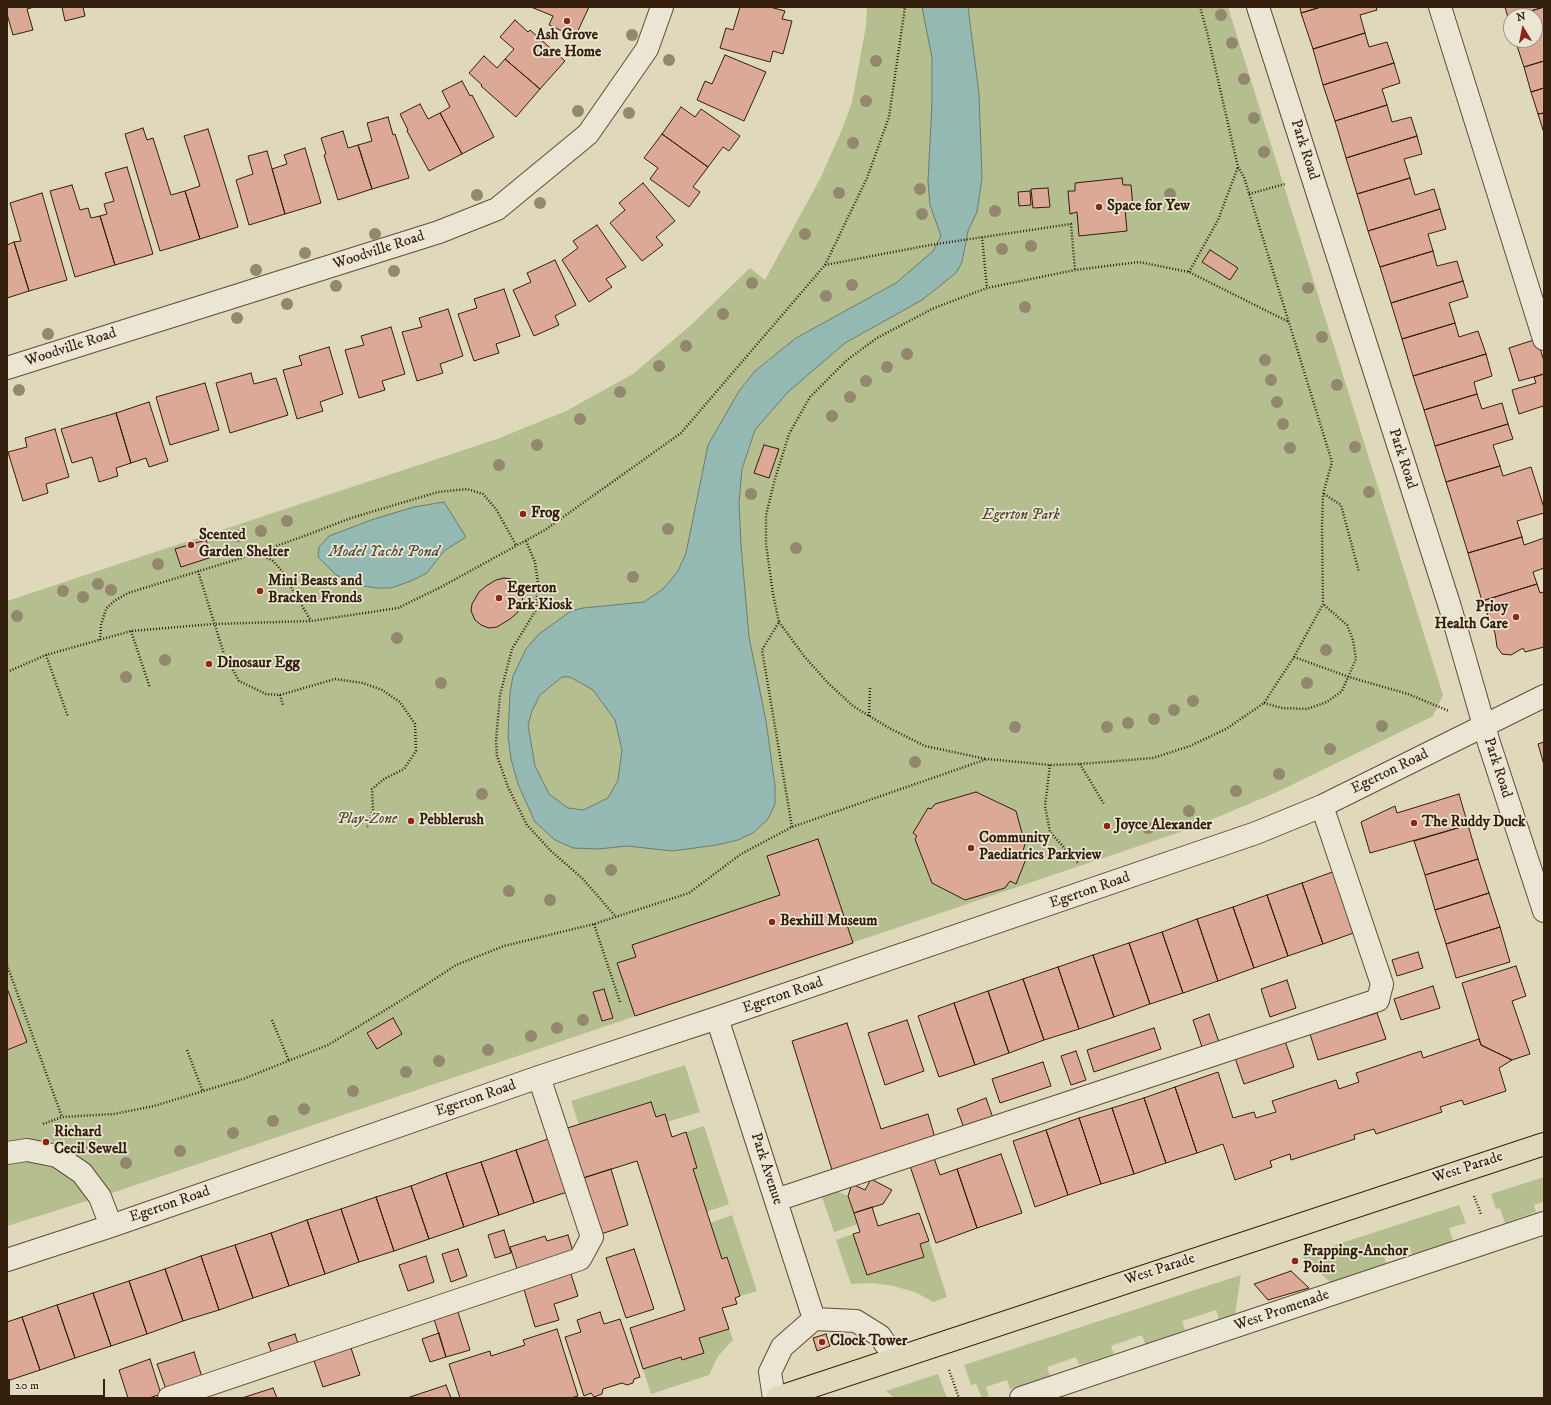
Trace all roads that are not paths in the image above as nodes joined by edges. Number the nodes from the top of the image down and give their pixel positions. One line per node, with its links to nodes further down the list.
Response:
1 (662, 7): 5 (street, Woodville Road)
2 (1258, 7): 7 (street, Park Road)
3 (1440, 7): 4 (street)
4 (1544, 339)
5 (7, 368)
6 (1544, 696): 7 (street, Egerton Road)
7 (1484, 726): 8 (street, Egerton Road); 9 (street, Park Road)
8 (1322, 806): 10 (street, Egerton Road); 14 (street)
9 (1544, 911)
10 (718, 1018): 11 (street, Egerton Road); 14 (street, Park Avenue)
11 (539, 1077): 16 (street, Egerton Road); 20 (street)
12 (1544, 1144): 19 (main road, West Parade)
13 (7, 1153): 16 (street)
14 (776, 1200): 18 (street, Park Avenue)
15 (1544, 1223): 23 (street, West Promenade)
16 (111, 1226): 17 (street, Egerton Road)
17 (7, 1260)
18 (814, 1319): 19 (street); 21 (street)
19 (895, 1358): 22 (main road, West Parade)
20 (169, 1398)
21 (774, 1398)
22 (777, 1398)
23 (1021, 1398)

